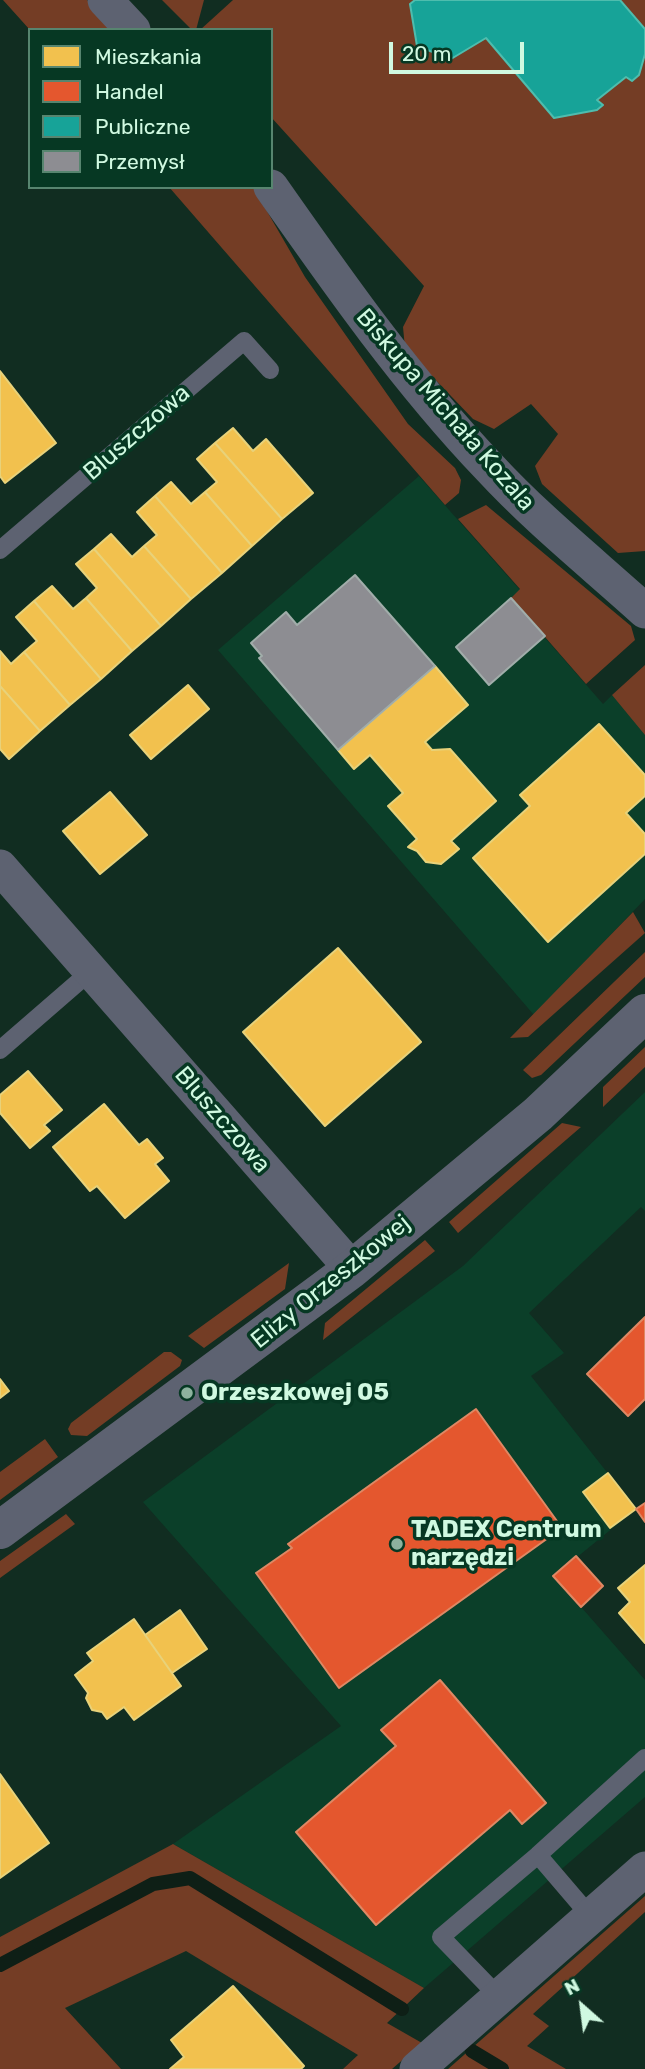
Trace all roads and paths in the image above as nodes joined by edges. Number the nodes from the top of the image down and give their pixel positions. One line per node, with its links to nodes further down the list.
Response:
1 (105, 0): 2 (street)
2 (130, 28)
3 (272, 189): 6 (street, Biskupa Michała Kozala)
4 (270, 370): 5 (lane, Bluszczowa)
5 (0, 550)
6 (645, 611)
7 (0, 867): 8 (street, Bluszczowa)
8 (91, 971): 10 (lane); 11 (street, Bluszczowa)
9 (645, 1013): 11 (street, Elizy Orzeszkowej)
10 (0, 1050)
11 (352, 1269): 12 (street, Elizy Orzeszkowej)
12 (0, 1530)
13 (645, 1758): 14 (lane)
14 (538, 1855): 16 (lane); 17 (lane)
15 (645, 1869): 16 (street)
16 (592, 1917): 17 (street)
17 (499, 1997): 18 (street)
18 (417, 2069)

